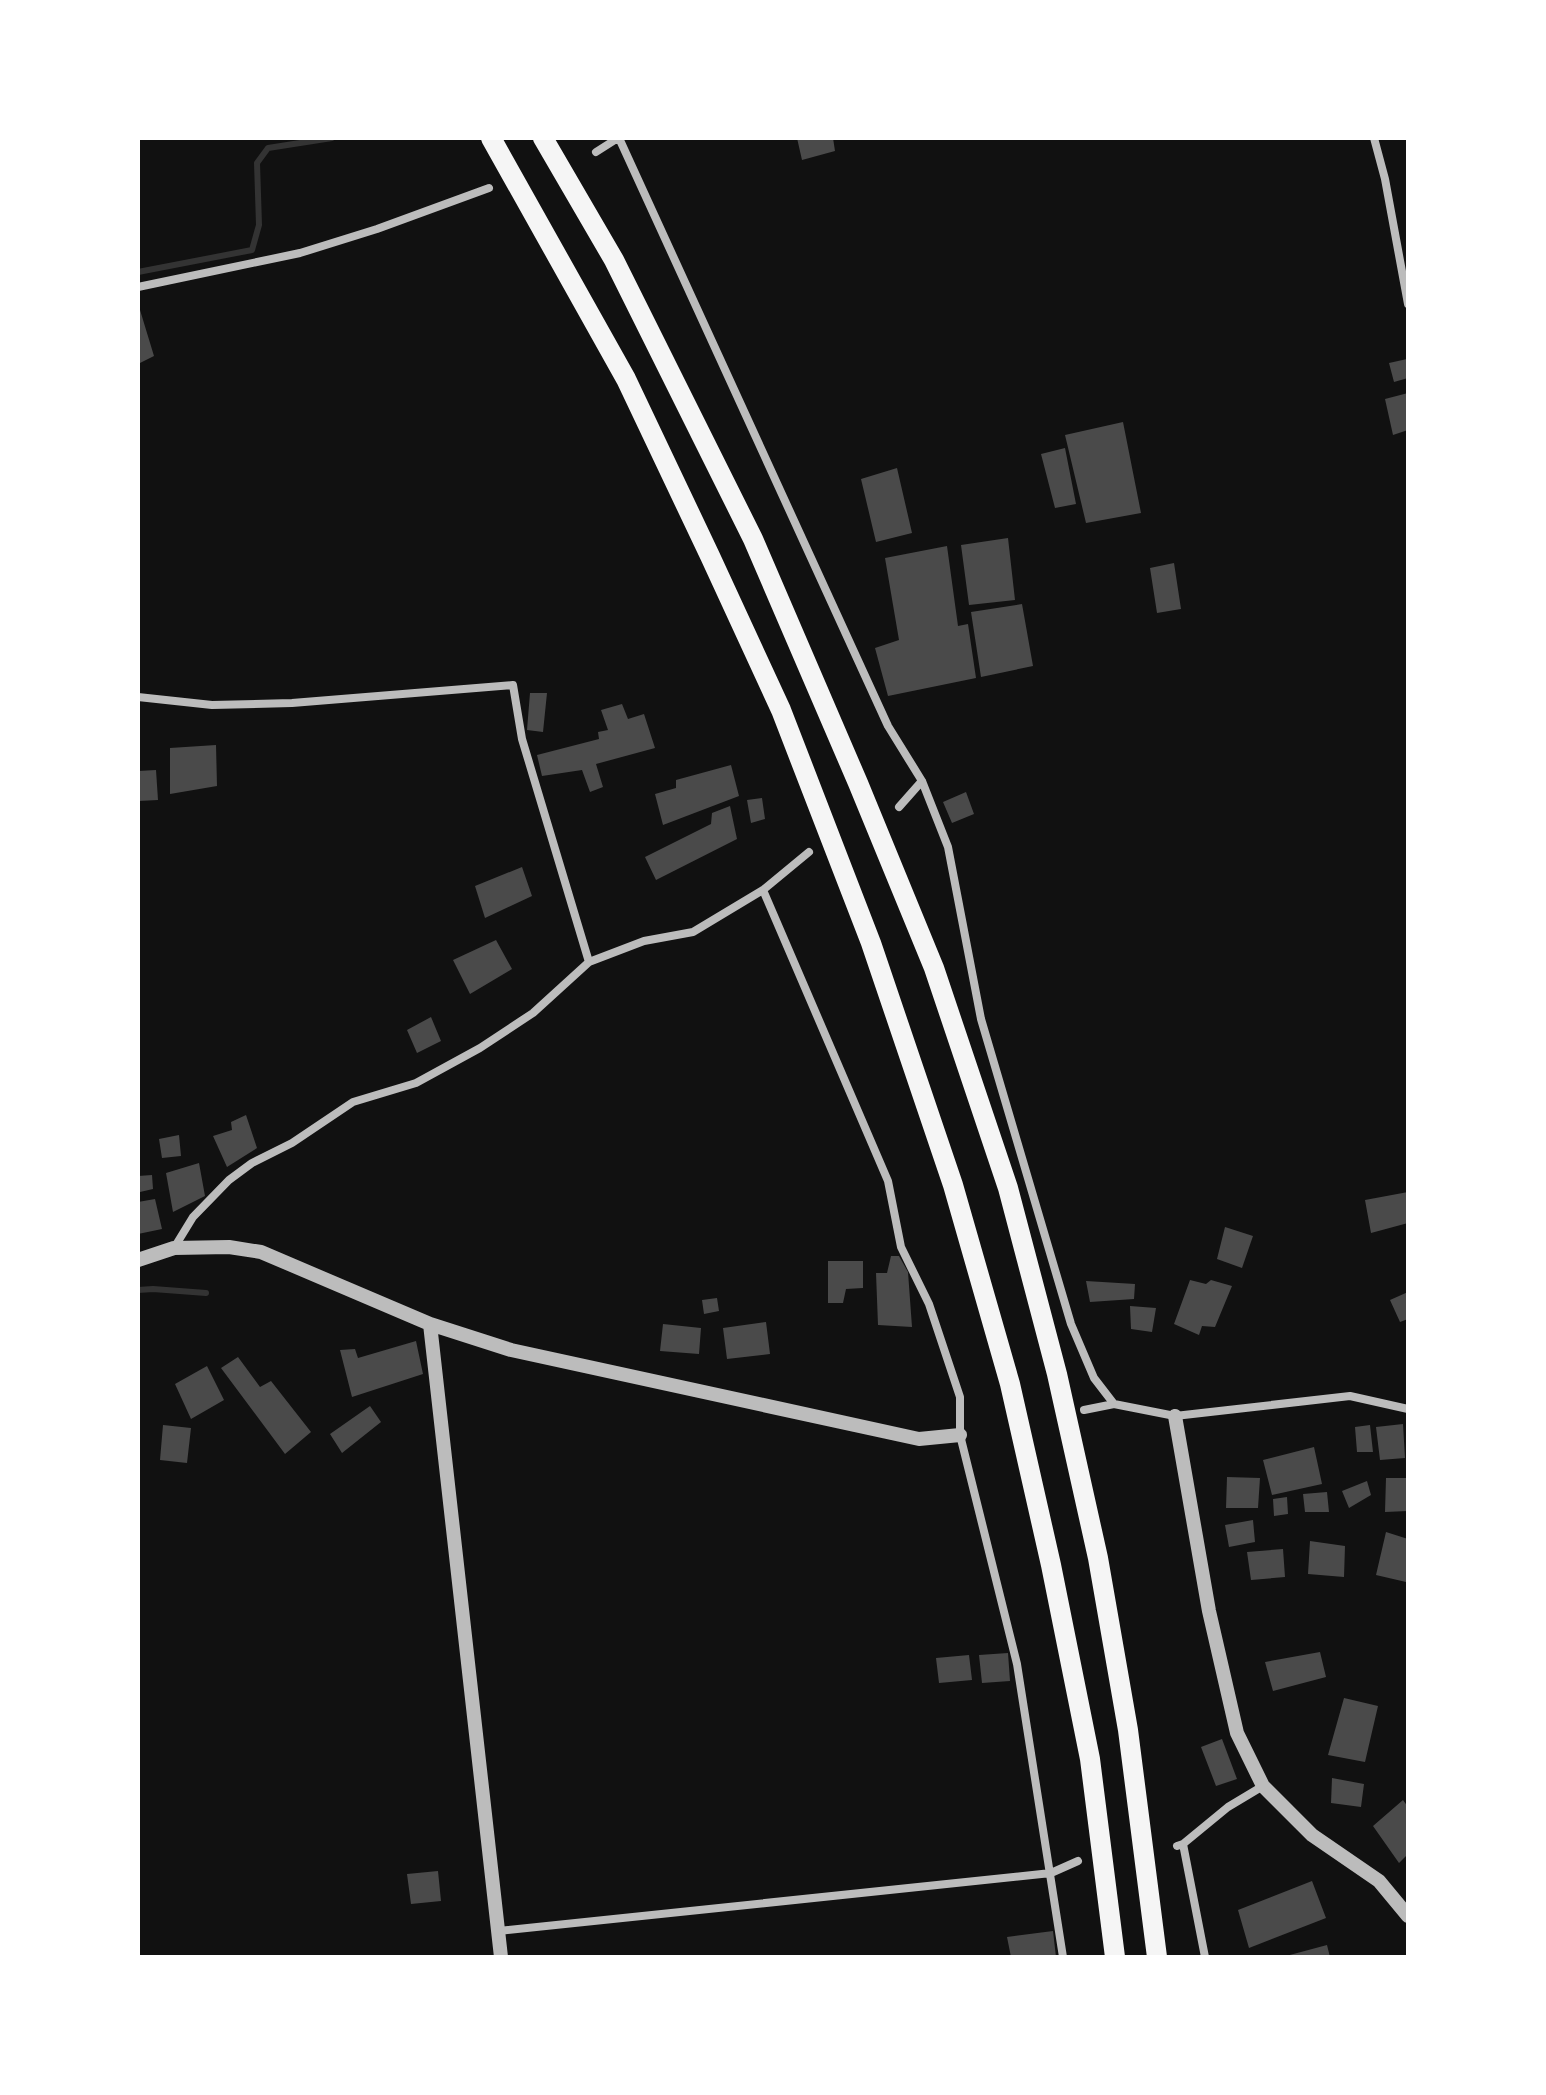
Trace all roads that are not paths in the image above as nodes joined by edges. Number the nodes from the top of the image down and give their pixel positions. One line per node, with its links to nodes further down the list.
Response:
1 (491, 138): 30 (highway)
2 (543, 138): 31 (highway)
3 (618, 138): 5 (street); 10 (street)
4 (1374, 138): 8 (street)
5 (596, 152)
6 (489, 188): 7 (street)
7 (138, 287)
8 (1408, 304)
9 (138, 697): 14 (street)
10 (922, 781): 11 (street); 18 (street)
11 (899, 807)
12 (809, 852): 13 (street)
13 (763, 890): 14 (street); 22 (street)
14 (589, 962): 15 (street)
15 (174, 1248): 16 (street); 17 (street)
16 (138, 1260)
17 (430, 1324): 22 (street); 27 (street)
18 (1114, 1404): 20 (street); 21 (street)
19 (1408, 1409): 21 (street)
20 (1084, 1410)
21 (1175, 1416): 23 (street)
22 (960, 1435): 25 (street)
23 (1263, 1786): 26 (street); 32 (street)
24 (1078, 1861): 25 (street)
25 (1051, 1873): 27 (street); 29 (street)
26 (1408, 1916)
27 (499, 1931): 28 (street)
28 (501, 1957)
29 (1063, 1957)
30 (1115, 1957)
31 (1157, 1957)
32 (1205, 1957)

